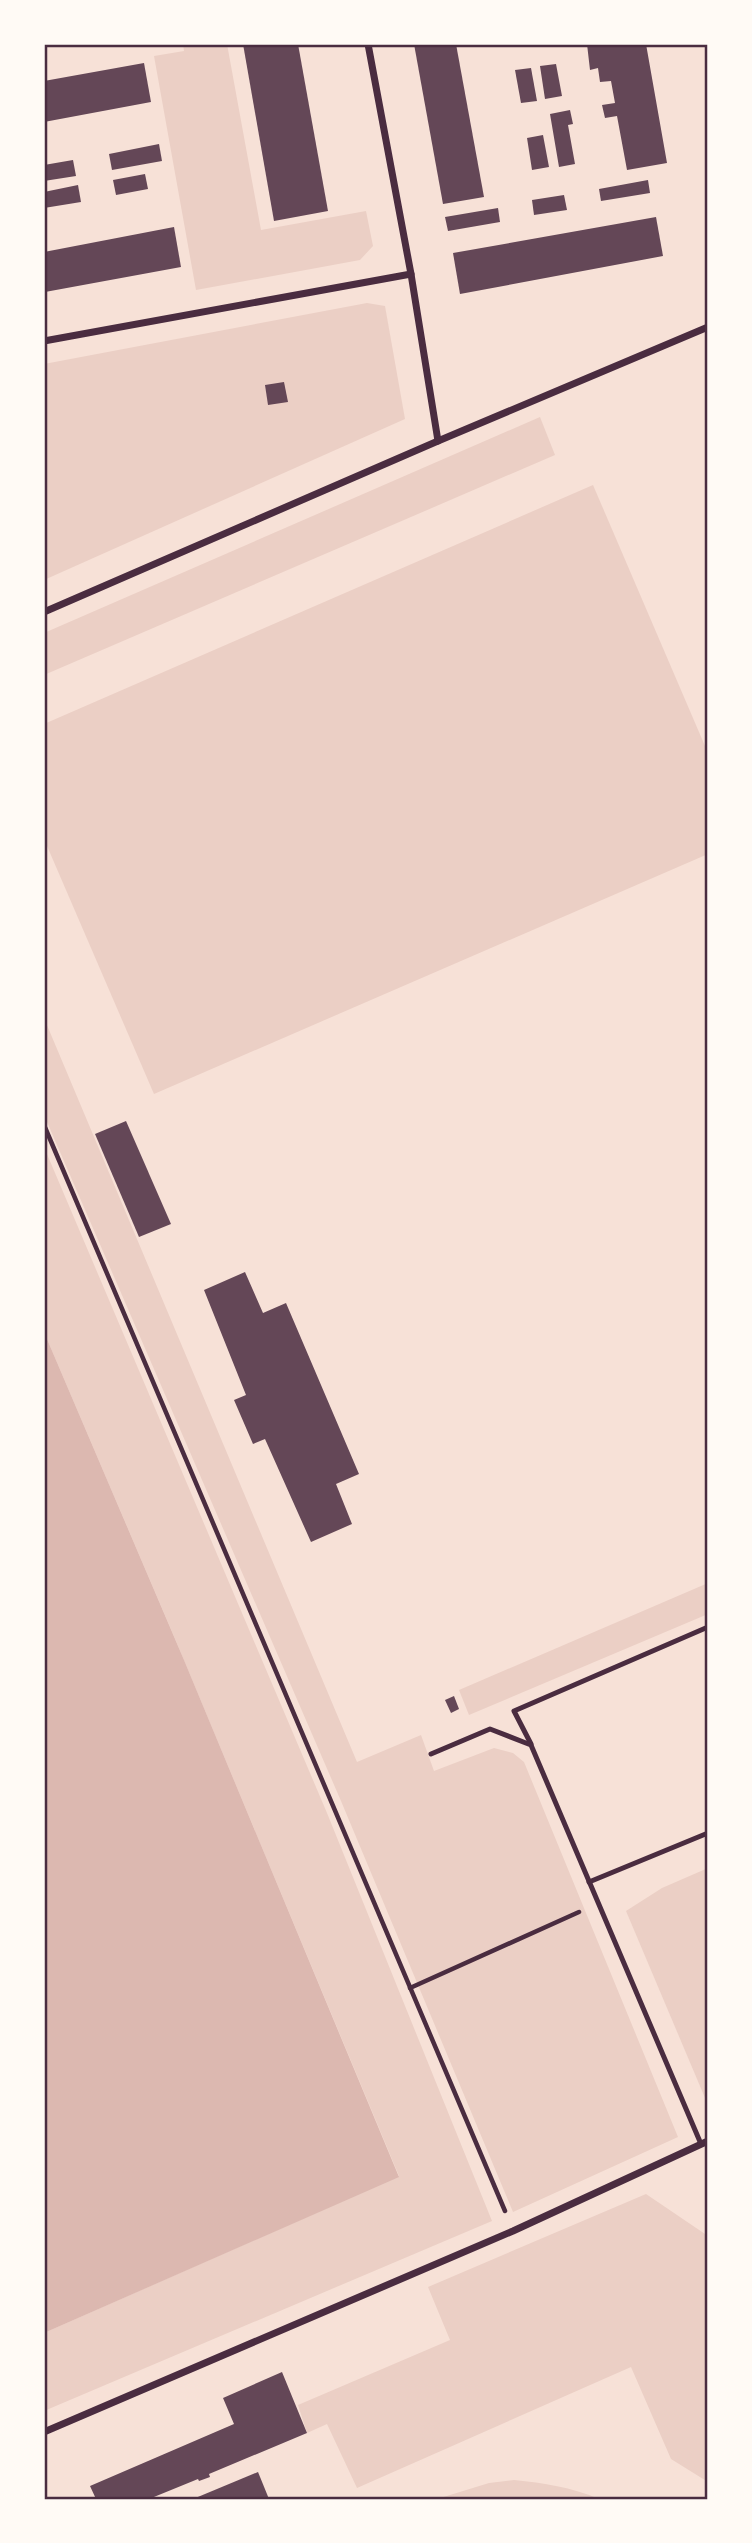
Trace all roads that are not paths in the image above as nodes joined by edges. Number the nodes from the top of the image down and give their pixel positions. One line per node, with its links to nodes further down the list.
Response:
1 (368, 44): 2 (street)
2 (411, 274): 4 (street); 5 (street)
3 (708, 327): 5 (street)
4 (44, 341)
5 (438, 441): 6 (street)
6 (44, 612)
7 (708, 1627): 8 (lane)
8 (531, 1745): 9 (lane); 11 (lane)
9 (431, 1754)
10 (708, 1833): 11 (lane)
11 (589, 1882): 12 (lane)
12 (705, 2142): 13 (street)
13 (44, 2432)

